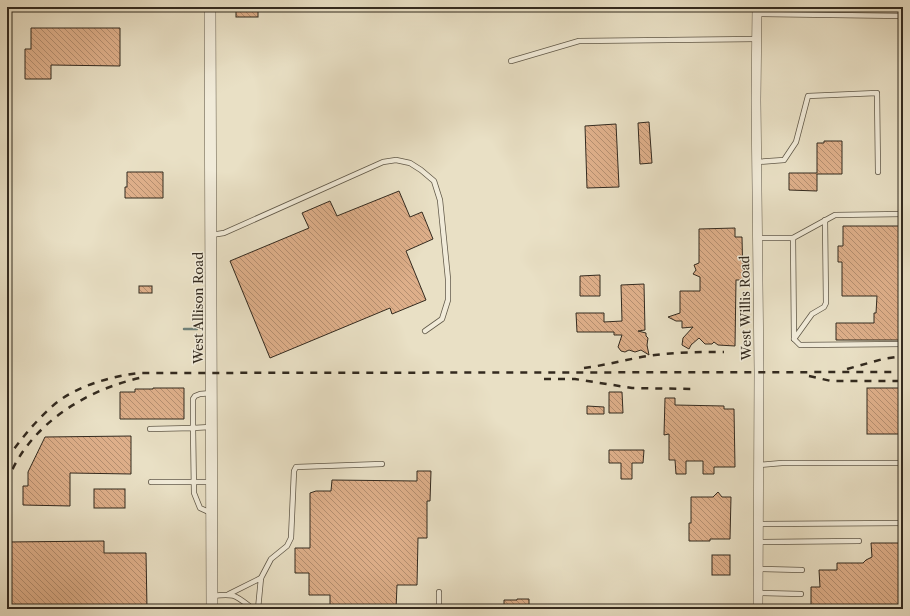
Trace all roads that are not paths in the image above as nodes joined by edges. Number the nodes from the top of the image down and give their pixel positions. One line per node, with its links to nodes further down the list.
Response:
1 (210, 7): 10 (street, West Allison Road)
2 (757, 11): 3 (lane); 4 (street, West Willis Road)
3 (903, 16)
4 (757, 39): 5 (lane); 6 (street, West Willis Road)
5 (511, 61)
6 (756, 162): 7 (lane); 11 (street, West Willis Road)
7 (878, 172)
8 (903, 214): 9 (lane)
9 (825, 220): 12 (lane); 14 (lane)
10 (211, 235): 13 (lane); 16 (street, West Allison Road)
11 (757, 238): 12 (lane); 22 (street, West Willis Road)
12 (793, 238): 14 (lane)
13 (425, 331)
14 (794, 339): 15 (lane)
15 (903, 344)
16 (212, 393): 17 (street, West Allison Road); 18 (lane)
17 (212, 427): 18 (lane); 25 (street, West Allison Road)
18 (193, 428): 19 (lane); 24 (lane)
19 (150, 429)
20 (903, 463): 22 (lane)
21 (382, 464): 33 (lane)
22 (758, 465): 28 (street, West Willis Road)
23 (151, 482): 24 (lane)
24 (194, 482): 25 (lane); 26 (lane)
25 (212, 482): 26 (street, West Allison Road)
26 (212, 513): 38 (street, West Allison Road)
27 (903, 523): 28 (lane)
28 (758, 524): 30 (street, West Willis Road)
29 (859, 541): 30 (lane)
30 (758, 542): 31 (street, West Willis Road)
31 (758, 570): 32 (lane); 35 (street, West Willis Road)
32 (802, 570)
33 (261, 578): 36 (lane); 41 (lane)
34 (438, 592): 42 (lane)
35 (758, 593): 37 (lane); 43 (street, West Willis Road)
36 (230, 594): 38 (lane); 40 (lane)
37 (801, 594)
38 (212, 596): 39 (street, West Allison Road)
39 (212, 609)
40 (253, 609)
41 (258, 609)
42 (439, 609)
43 (758, 609)

